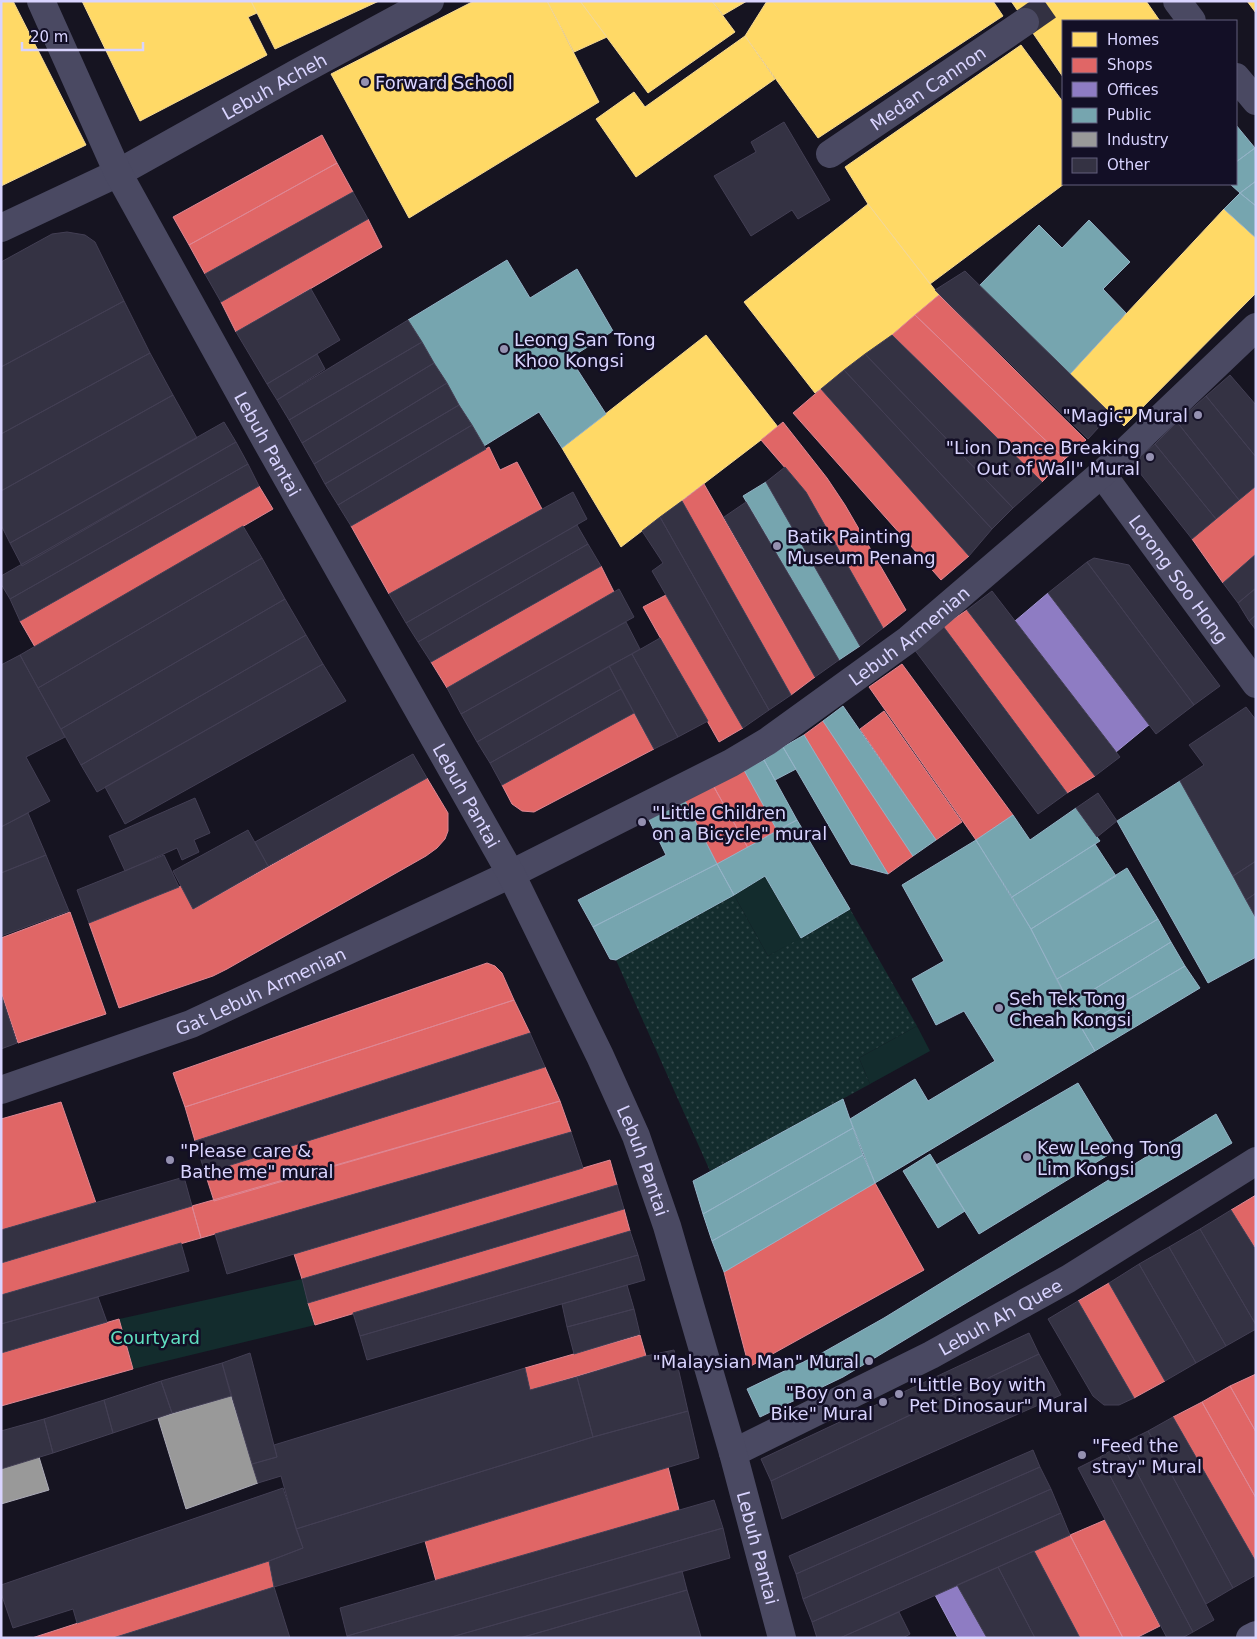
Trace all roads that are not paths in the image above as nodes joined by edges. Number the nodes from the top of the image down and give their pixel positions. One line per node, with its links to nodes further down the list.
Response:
1 (41, 1): 9 (street, Lebuh Pantai)
2 (430, 1): 9 (street, Lebuh Acheh)
3 (1177, 1): 4 (street)
4 (1191, 20)
5 (1025, 22): 8 (street, Medan Cannon)
6 (1237, 78): 7 (street)
7 (1256, 101)
8 (830, 154)
9 (118, 173): 10 (street, Lebuh Acheh); 14 (street, Lebuh Pantai)
10 (1, 228)
11 (1256, 327): 12 (street, Lebuh Armenian)
12 (1102, 474): 13 (street, Lorong Soo Hong); 14 (street, Lebuh Armenian)
13 (1256, 684)
14 (511, 874): 15 (street, Gat Lebuh Armenian); 17 (street, Lebuh Pantai)
15 (1, 1090)
16 (1256, 1162): 17 (street, Lebuh Ah Quee)
17 (733, 1453): 19 (street, Lebuh Pantai)
18 (1256, 1635): 20 (main road)
19 (782, 1638)
20 (1250, 1638)

